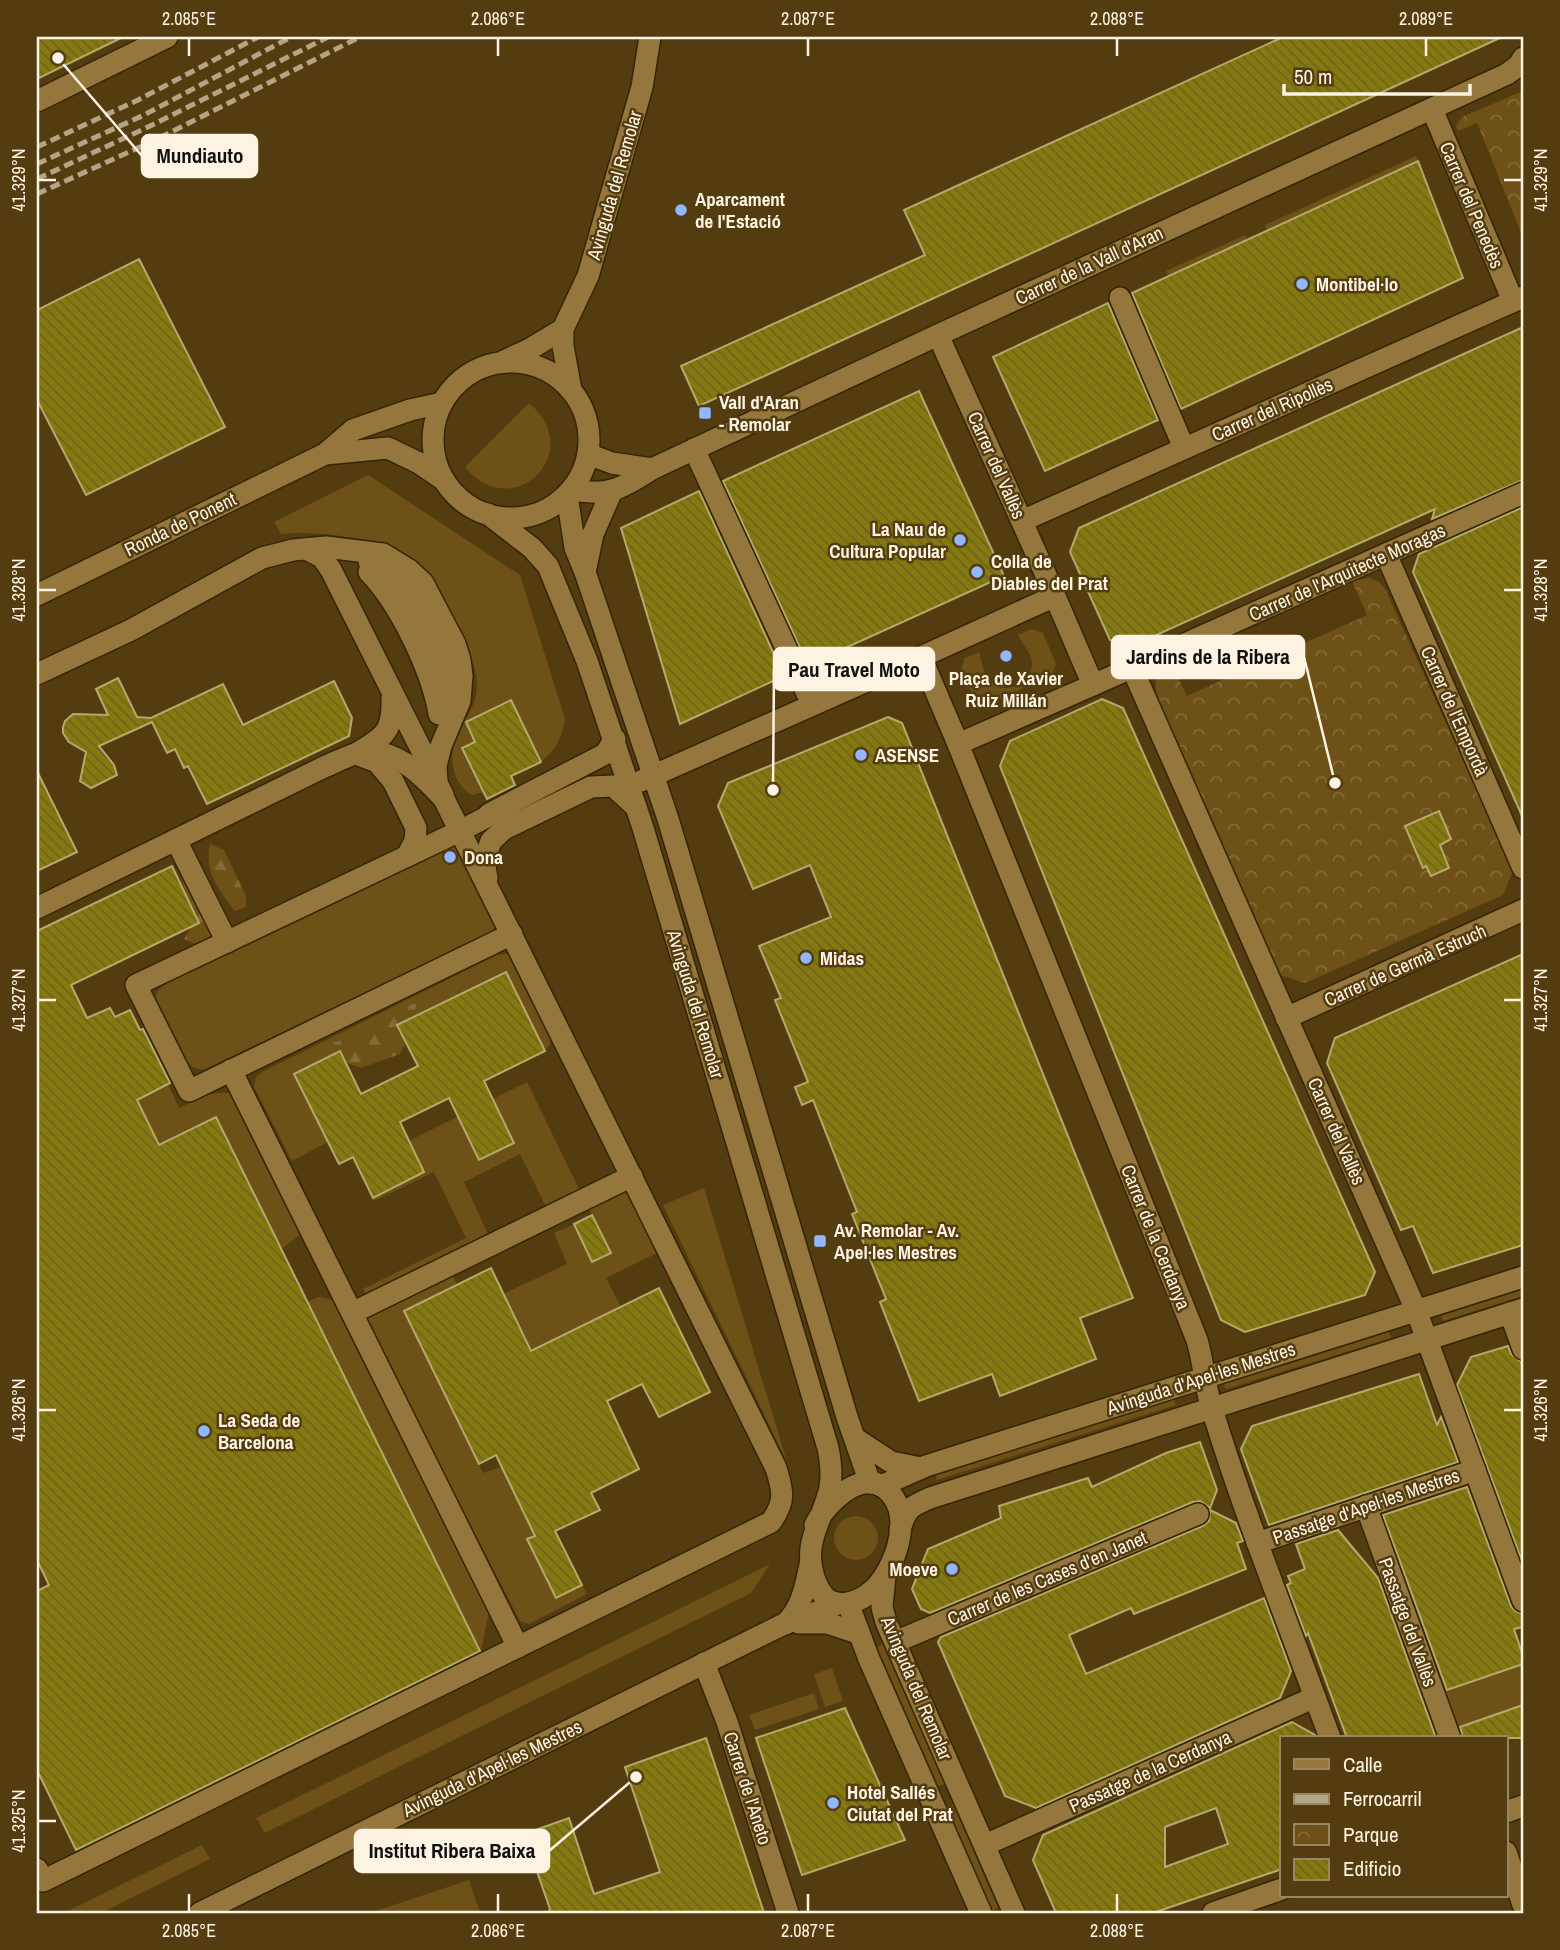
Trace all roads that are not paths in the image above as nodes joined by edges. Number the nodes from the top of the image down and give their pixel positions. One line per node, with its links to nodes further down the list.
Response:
1 (139, 37): 5 (street)
2 (167, 37): 6 (street)
3 (650, 37): 10 (street, Avinguda del Remolar)
4 (1523, 58): 7 (street, Carrer de la Vall d'Aran)
5 (37, 87)
6 (37, 101)
7 (1432, 109): 9 (street, Carrer del Penedès); 11 (street, Carrer de la Vall d'Aran)
8 (1120, 298): 15 (street)
9 (1518, 299): 15 (street, Carrer del Ripollès)
10 (563, 329): 12 (street); 13 (street)
11 (938, 335): 16 (street, Carrer de la Vall d'Aran); 25 (street, Carrer del Vallès)
12 (502, 362): 13 (street); 14 (street)
13 (571, 390): 18 (street)
14 (442, 403): 17 (street, Ronda de Ponent); 20 (street)
15 (1184, 448): 25 (street, Carrer del Ripollès)
16 (694, 449): 19 (street, Carrer de la Vall d'Aran); 36 (street)
17 (325, 454): 20 (street, Ronda de Ponent); 29 (street, Ronda de Ponent)
18 (588, 454): 19 (street); 21 (street)
19 (652, 469): 22 (street, Carrer de la Vall d'Aran)
20 (444, 480): 24 (street)
21 (570, 493): 22 (street); 24 (street); 28 (street, Avinguda del Remolar)
22 (611, 493): 28 (street)
23 (1523, 493): 27 (street, Carrer de l'Arquitecte Moragas)
24 (488, 514): 37 (street, Avinguda del Remolar)
25 (1022, 521): 30 (street, Carrer del Vallès)
26 (306, 549): 33 (street); 35 (street); 39 (street); 39 (street)
27 (1386, 555): 32 (street, Carrer de l'Arquitecte Moragas); 49 (street, Carrer de l'Empordà)
28 (585, 572): 41 (street, Avinguda del Remolar)
29 (37, 595)
30 (1055, 596): 31 (street); 34 (street)
31 (921, 657): 36 (street); 38 (street)
32 (1132, 668): 34 (street, Carrer de l'Arquitecte Moragas); 55 (street, Carrer del Vallès)
33 (37, 674)
34 (1093, 685): 38 (street)
35 (392, 692): 40 (street); 43 (street)
36 (812, 704): 41 (street)
37 (615, 739): 42 (street, Avinguda del Remolar); 45 (street)
38 (958, 744): 64 (street, Carrer de la Cerdanya)
39 (441, 746): 43 (street)
40 (355, 754): 43 (street); 47 (street); 48 (street)
41 (654, 775): 42 (street); 66 (street, Avinguda del Remolar)
42 (630, 785): 44 (street, Avinguda del Remolar)
43 (441, 791): 45 (street); 46 (street)
44 (637, 808): 50 (street); 72 (street, Avinguda del Remolar)
45 (500, 810): 46 (street)
46 (460, 831): 48 (street); 50 (street)
47 (176, 840): 51 (street); 54 (street)
48 (407, 856): 54 (street)
49 (1523, 868)
50 (489, 887): 53 (street)
51 (37, 908)
52 (1523, 910): 55 (street, Carrer de Germà Estruch)
53 (512, 934): 56 (street); 57 (street)
54 (227, 942): 56 (street)
55 (1286, 1018): 59 (street, Carrer del Vallès)
56 (231, 1070): 61 (street)
57 (632, 1176): 61 (street); 82 (street)
58 (1523, 1277): 59 (street, Avinguda d'Apel·les Mestres)
59 (1416, 1310): 62 (street, Carrer del Vallès); 64 (street, Avinguda d'Apel·les Mestres)
60 (1517, 1311): 62 (street, Avinguda d'Apel·les Mestres); 63 (street)
61 (352, 1313): 82 (street)
62 (1427, 1338): 65 (street, Avinguda d'Apel·les Mestres); 68 (street, Carrer del Vallès)
63 (1523, 1349)
64 (1207, 1377): 65 (street, Carrer de la Cerdanya); 67 (street, Avinguda d'Apel·les Mestres)
65 (1212, 1409): 73 (street, Avinguda d'Apel·les Mestres); 74 (street, Carrer de la Cerdanya)
66 (856, 1439): 67 (street); 69 (street, Avinguda del Remolar)
67 (920, 1468): 69 (street, Avinguda d'Apel·les Mestres)
68 (1475, 1470): 70 (street, Passatge d'Apel·les Mestres); 77 (street, Carrer del Vallès)
69 (876, 1485): 72 (street); 73 (street, Avinguda del Remolar)
70 (1366, 1506): 74 (street, Passatge d'Apel·les Mestres); 86 (street, Passatge del Vallès)
71 (1198, 1514): 81 (street, Carrer de les Cases d'en Janet)
72 (815, 1525): 75 (street, Avinguda del Remolar)
73 (900, 1533): 76 (street, Avinguda del Remolar)
74 (1257, 1543): 84 (street, Carrer de la Cerdanya)
75 (811, 1562): 78 (street, Avinguda del Remolar); 79 (street)
76 (885, 1576): 78 (street, Avinguda del Remolar); 81 (street, Avinguda del Remolar)
77 (1523, 1601)
78 (843, 1604): 79 (street, Avinguda d'Apel·les Mestres); 80 (street, Avinguda del Remolar)
79 (785, 1624): 80 (street, Avinguda del Remolar); 83 (street, Avinguda d'Apel·les Mestres)
80 (858, 1633): 94 (street, Avinguda del Remolar)
81 (895, 1642): 87 (street, Avinguda del Remolar)
82 (518, 1647): 89 (street)
83 (704, 1663): 92 (street, Avinguda d'Apel·les Mestres); 93 (street, Carrer de l'Aneto)
84 (1315, 1697): 85 (street, Carrer de la Cerdanya); 87 (street, Passatge de la Cerdanya)
85 (1329, 1736)
86 (1449, 1736)
87 (985, 1845): 95 (street, Avinguda del Remolar)
88 (1508, 1858): 91 (street)
89 (37, 1869)
90 (1280, 1890): 96 (street)
91 (1523, 1905)
92 (200, 1913)
93 (788, 1913)
94 (981, 1913)
95 (1014, 1913)
96 (1213, 1913)

